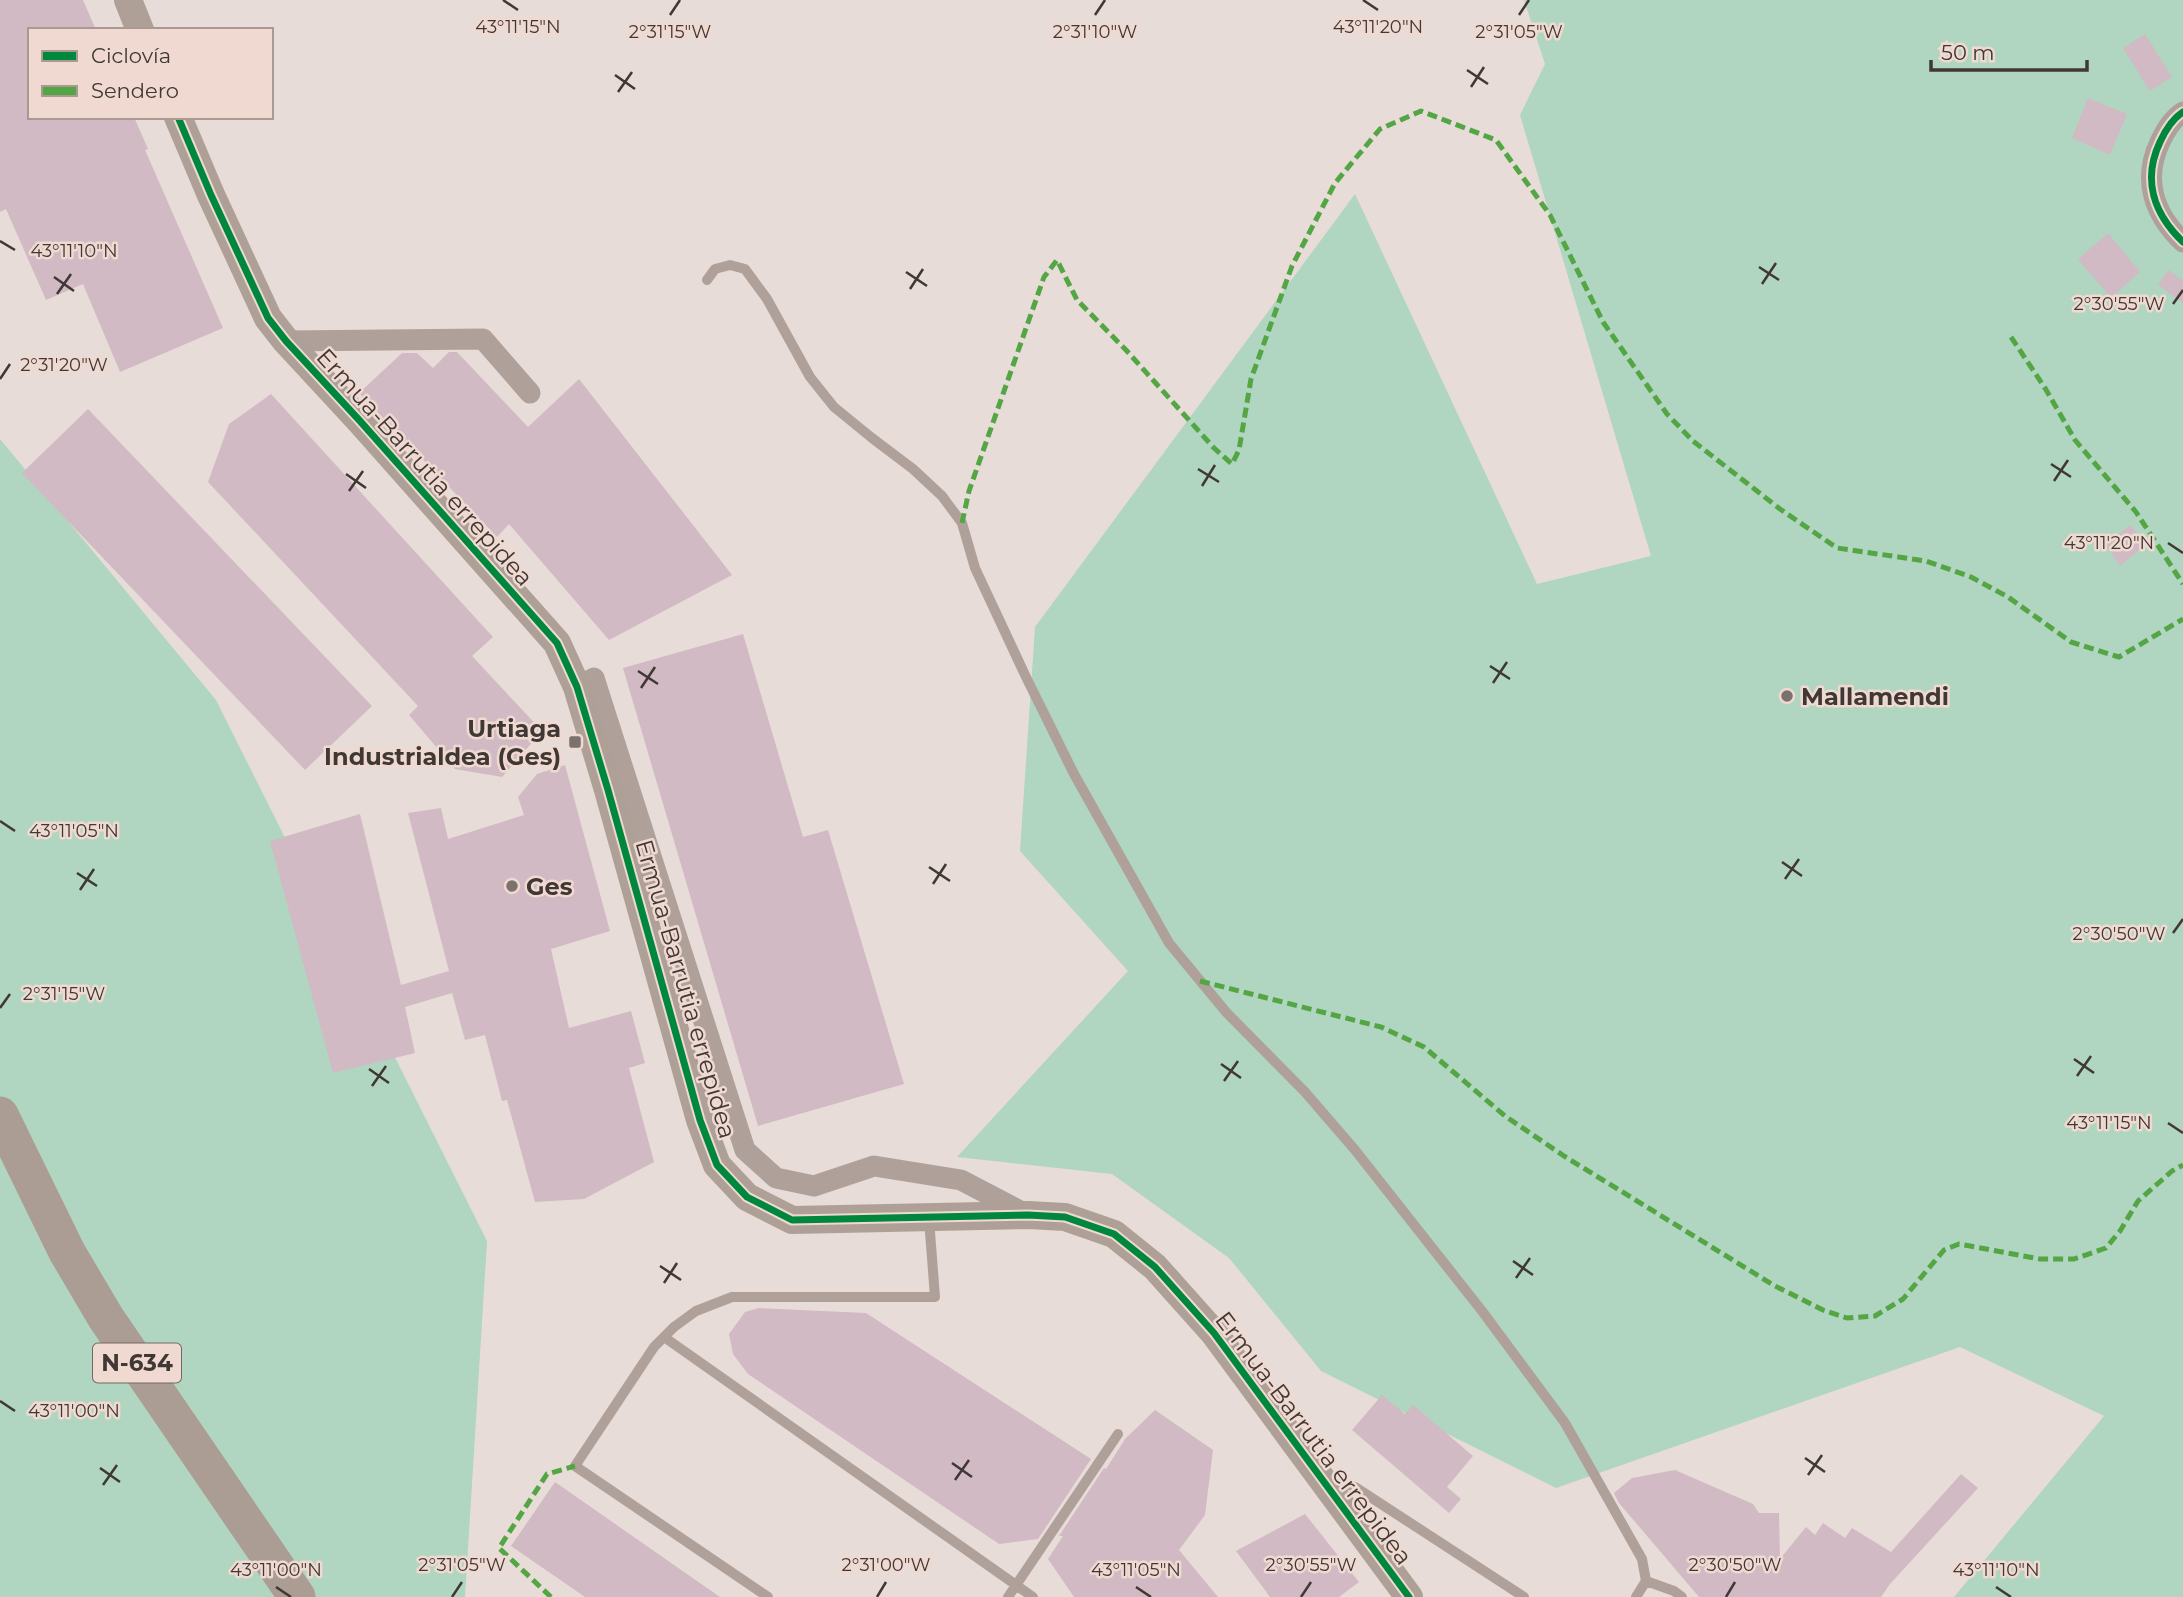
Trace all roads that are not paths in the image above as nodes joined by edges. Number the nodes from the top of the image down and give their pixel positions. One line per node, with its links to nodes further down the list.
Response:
1 (128, 0): 2 (street)
2 (139, 28)
3 (2183, 112): 5 (street)
4 (179, 119): 7 (street, Ermua-Barrutia errepidea)
5 (2183, 242)
6 (707, 280): 16 (lane)
7 (286, 341): 8 (street); 9 (street, Ermua-Barrutia errepidea)
8 (530, 393)
9 (577, 687): 11 (street); 12 (street, Ermua-Barrutia errepidea)
10 (0, 1115): 19 (highway, N-634)
11 (1027, 1215): 12 (street, Ermua-Barrutia errepidea); 15 (street, Ermua-Barrutia errepidea)
12 (928, 1216): 13 (lane)
13 (664, 1337): 17 (lane); 20 (lane)
14 (1118, 1434): 17 (lane)
15 (1318, 1475): 18 (street, Ermua-Barrutia errepidea); 23 (lane)
16 (1646, 1581): 24 (lane); 25 (lane)
17 (1016, 1586): 21 (lane); 22 (lane)
18 (1407, 1596)
19 (297, 1597)
20 (768, 1597)
21 (1008, 1597)
22 (1033, 1597)
23 (1524, 1597)
24 (1636, 1597)
25 (1682, 1597)

